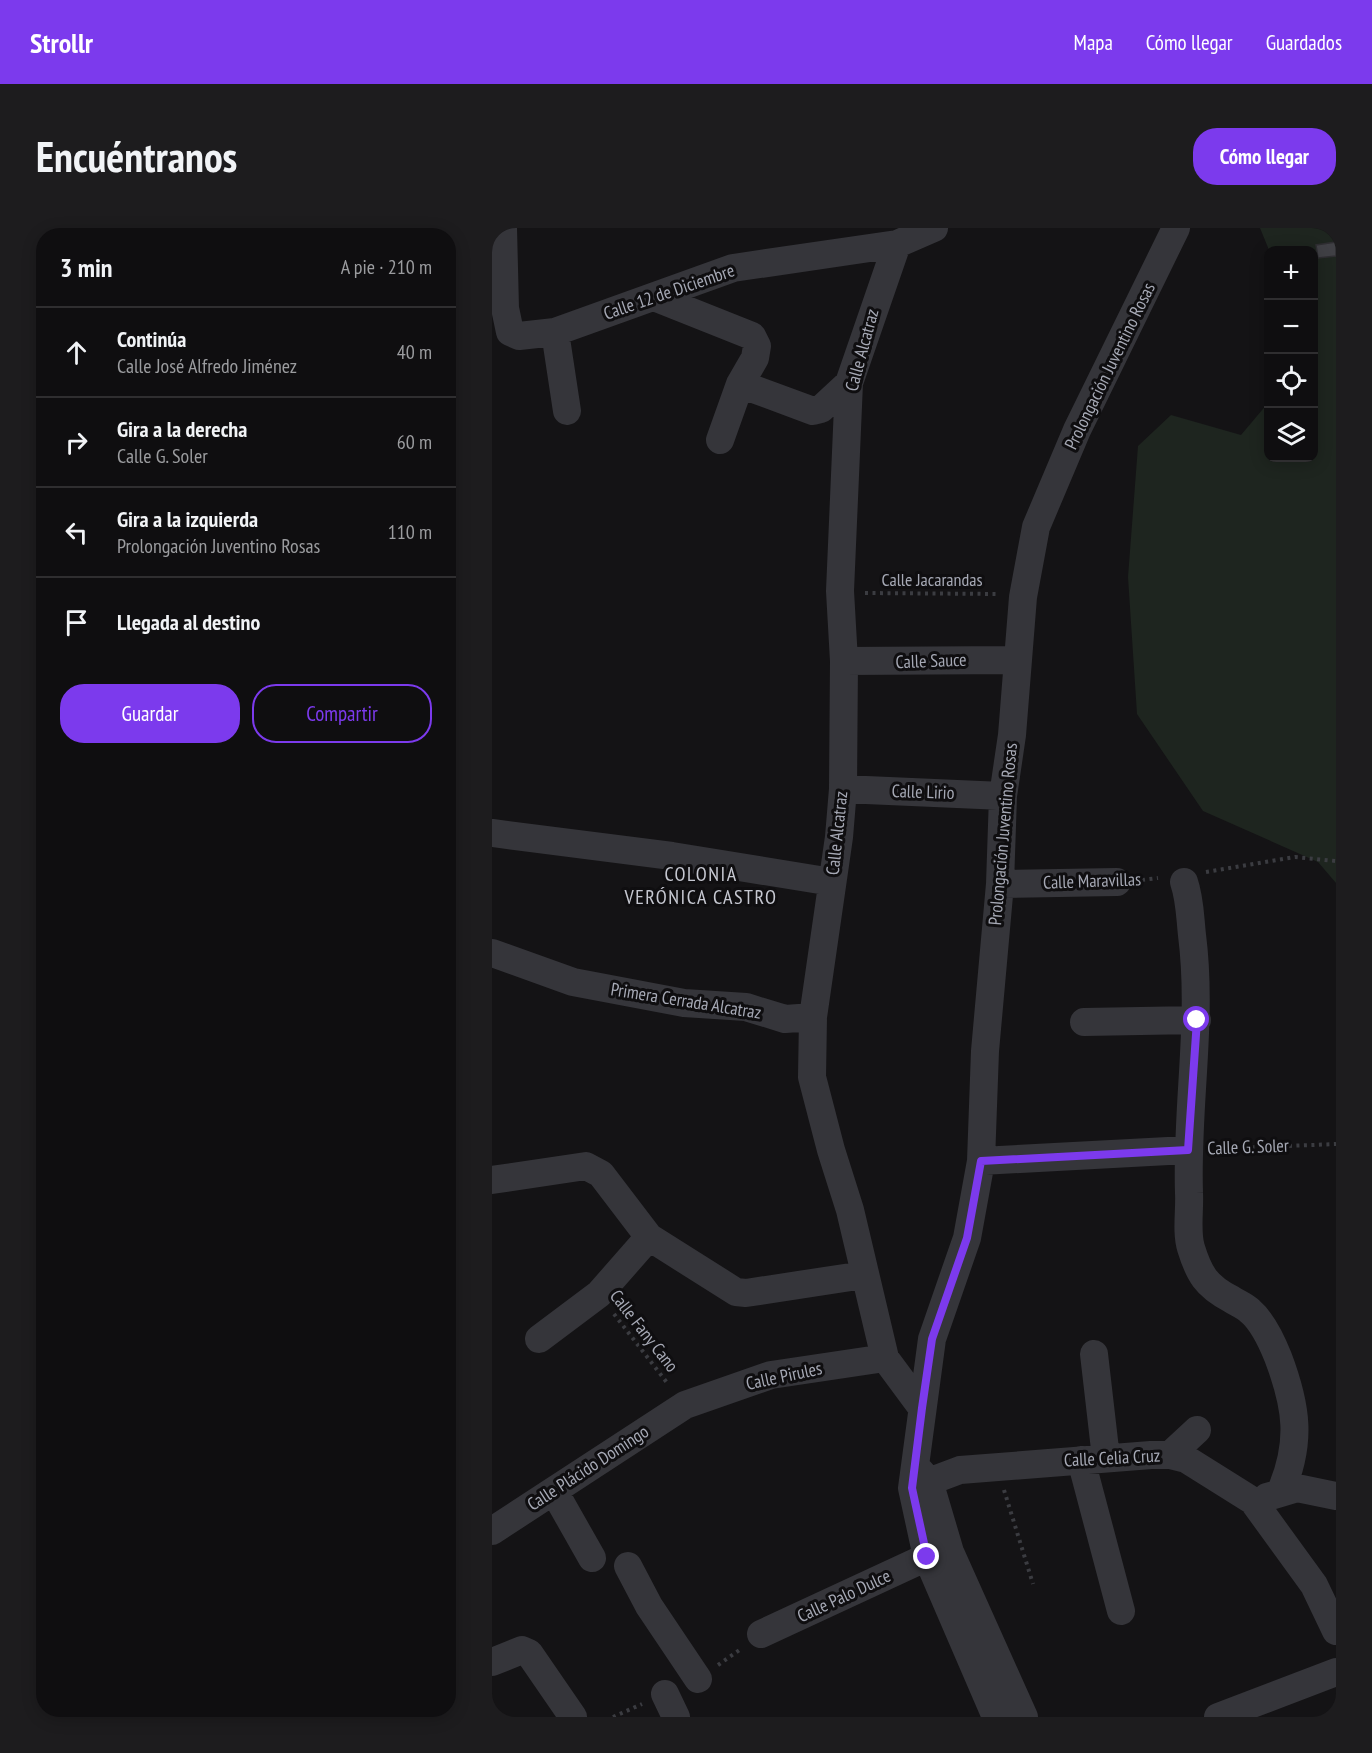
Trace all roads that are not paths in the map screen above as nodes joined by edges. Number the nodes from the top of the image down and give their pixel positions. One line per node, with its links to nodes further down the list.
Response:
1 (503, 228): 6 (street, Calle 12 de Diciembre)
2 (934, 228): 4 (street, Calle 12 de Diciembre)
3 (1176, 228): 11 (street, Prolongación Juventino Rosas)
4 (897, 244): 5 (street, Calle 12 de Diciembre); 7 (street, Calle Alcatraz)
5 (654, 297): 6 (street, Calle 12 de Diciembre); 8 (street)
6 (555, 332): 9 (street)
7 (849, 383): 8 (street); 12 (street, Calle Alcatraz)
8 (740, 384): 10 (street)
9 (567, 411)
10 (720, 440)
11 (1018, 660): 12 (street, Calle Sauce); 14 (street, Prolongación Juventino Rosas)
12 (844, 661): 13 (street, Calle Alcatraz)
13 (843, 789): 14 (street, Calle Lirio); 16 (street, Calle Alcatraz)
14 (1003, 796): 19 (street, Prolongación Juventino Rosas)
15 (492, 833): 16 (street)
16 (832, 882): 21 (street, Calle Alcatraz)
17 (1117, 882): 19 (street, Calle Maravillas)
18 (1184, 882): 22 (street)
19 (1000, 884): 25 (street, Prolongación Juventino Rosas)
20 (492, 953): 21 (street, Primera Cerrada Alcatraz)
21 (813, 1017): 28 (street, Calle Alcatraz)
22 (1197, 1020): 23 (street); 24 (street)
23 (1084, 1022)
24 (1188, 1150): 25 (street, Calle G. Soler); 40 (street)
25 (981, 1161): 33 (street, Prolongación Juventino Rosas)
26 (492, 1180): 27 (street)
27 (649, 1237): 28 (street); 29 (street)
28 (864, 1275): 31 (street, Calle Alcatraz)
29 (540, 1339)
30 (1094, 1354): 36 (street)
31 (885, 1358): 32 (street, Calle Pirules); 33 (street, Calle Alcatraz)
32 (685, 1405): 38 (street, Calle Plácido Domingo)
33 (922, 1408): 37 (street, Prolongación Juventino Rosas)
34 (1197, 1430): 35 (street)
35 (1170, 1455): 36 (street, Calle Celia Cruz); 40 (street, Calle Celia Cruz)
36 (1094, 1459): 37 (street, Calle Celia Cruz); 45 (street)
37 (919, 1478): 42 (street, Prolongación Juventino Rosas); 53 (street, Prolongación Juventino Rosas)
38 (554, 1491): 41 (street, Calle Plácido Domingo); 43 (street)
39 (1336, 1496): 40 (street)
40 (1267, 1497): 46 (street)
41 (492, 1531)
42 (927, 1557): 47 (street, Calle Palo Dulce); 52 (street, Prolongación Juventino Rosas)
43 (592, 1558)
44 (628, 1566): 50 (street)
45 (1120, 1611)
46 (1336, 1631)
47 (761, 1634)
48 (492, 1662): 51 (street)
49 (1336, 1672): 54 (street)
50 (698, 1679)
51 (573, 1717)
52 (996, 1717)
53 (1024, 1717)
54 (1218, 1717)

